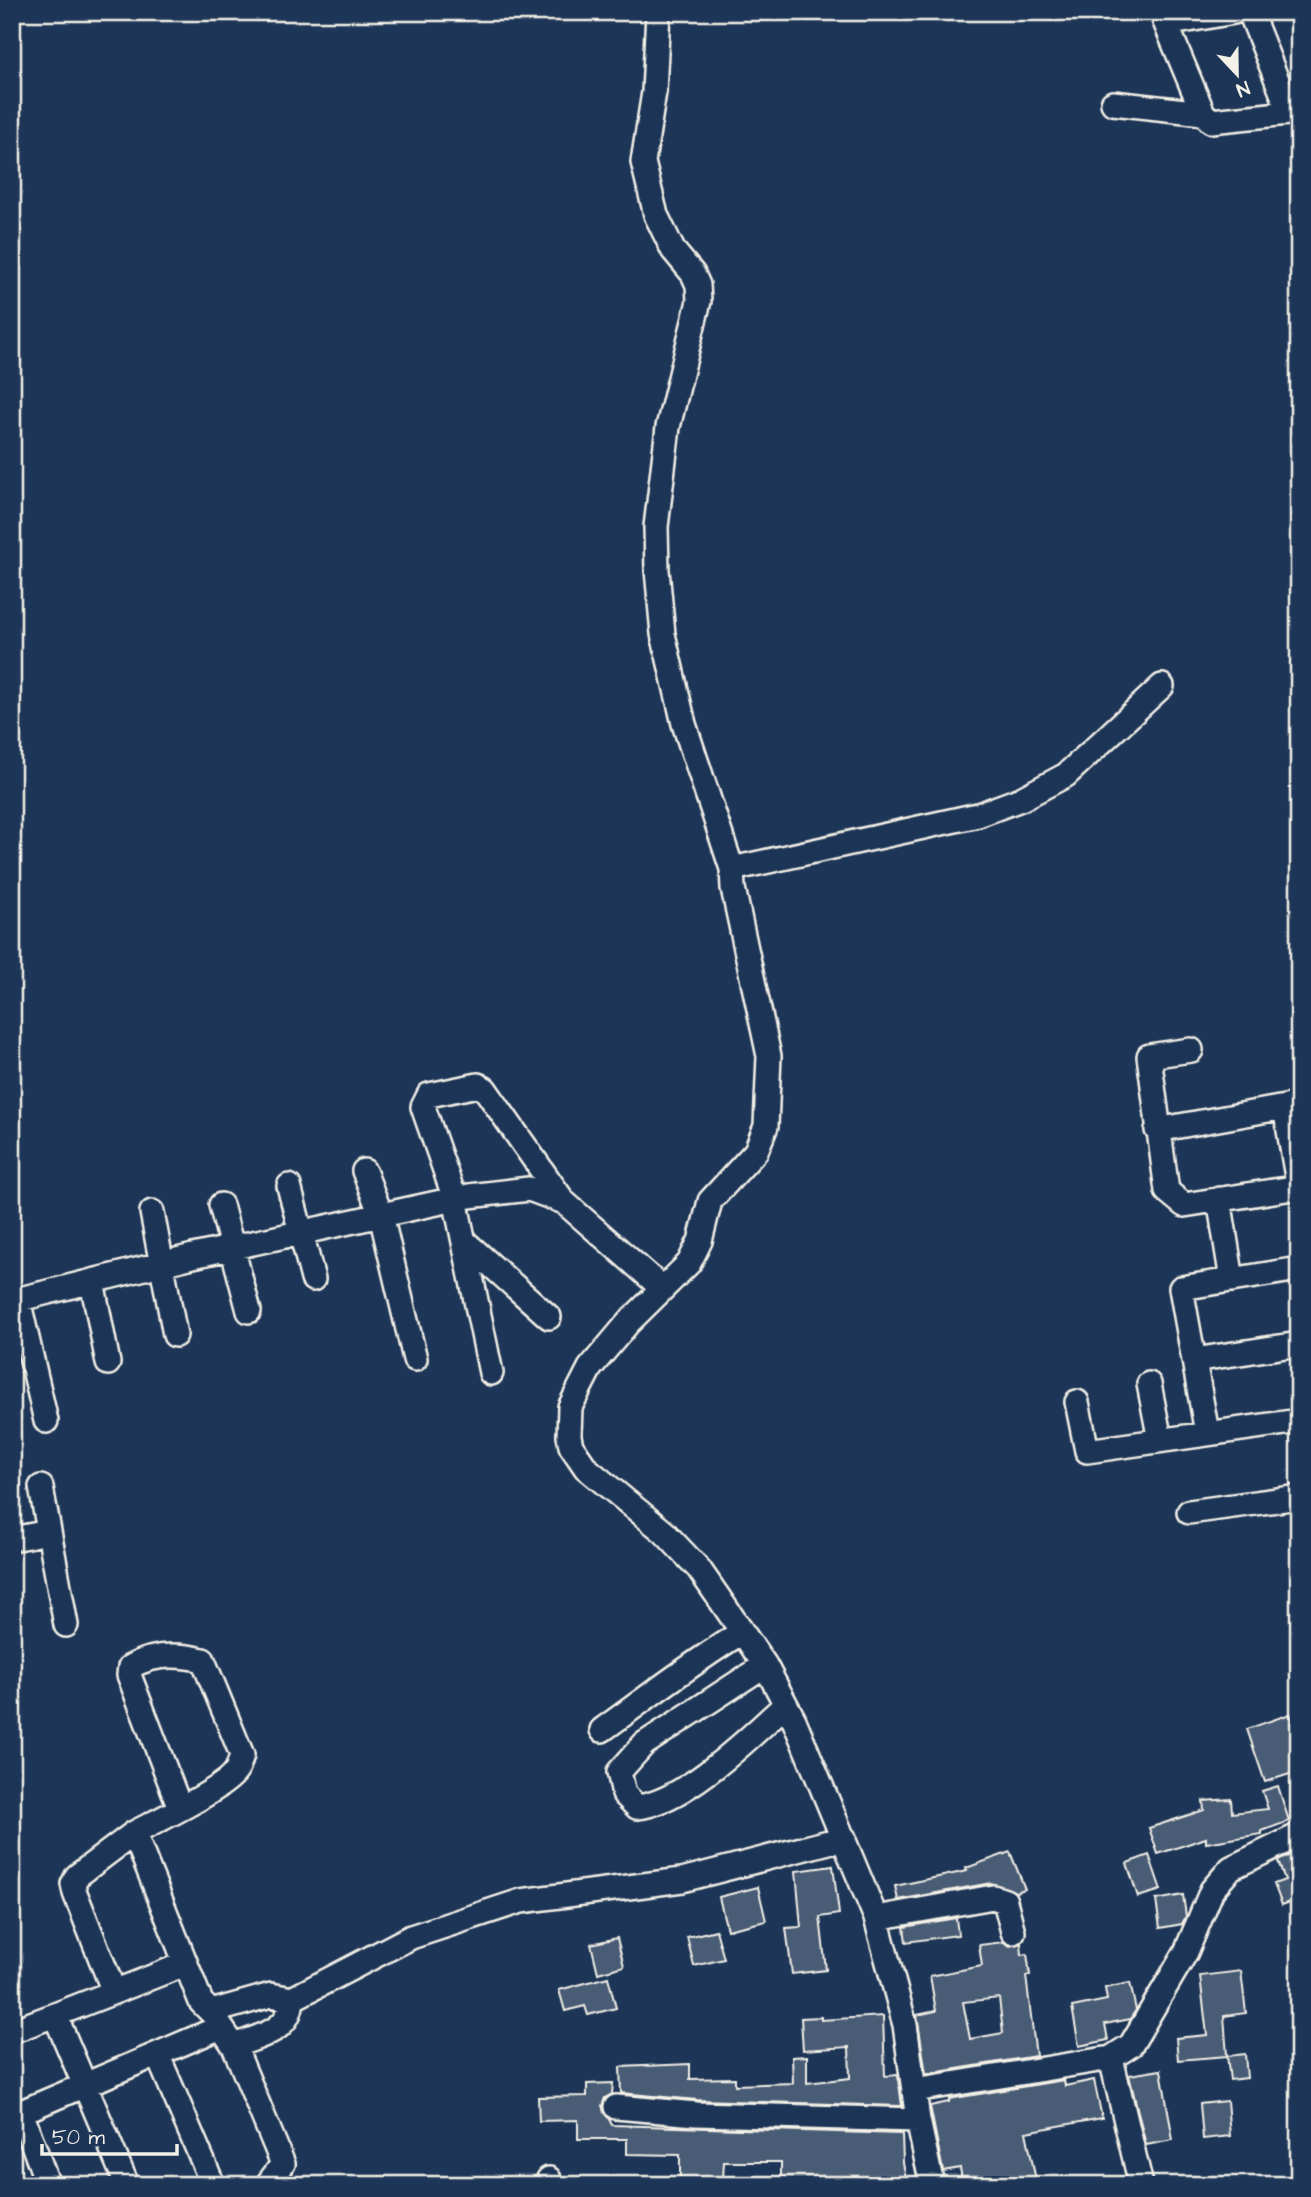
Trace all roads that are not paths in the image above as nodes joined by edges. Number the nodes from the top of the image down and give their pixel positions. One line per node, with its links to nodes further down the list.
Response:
1 (658, 12): 9 (street)
2 (1234, 12): 4 (street)
3 (1250, 12): 6 (street)
4 (1164, 18): 7 (street)
5 (1113, 103): 7 (street)
6 (1294, 112): 7 (street)
7 (1203, 113)
8 (1162, 687): 9 (street)
9 (733, 869): 30 (street)
10 (1191, 1050): 12 (street)
11 (1292, 1106): 12 (street); 15 (street)
12 (1157, 1130): 17 (street)
13 (364, 1171): 21 (street)
14 (289, 1186): 22 (street)
15 (1299, 1187): 17 (street)
16 (455, 1199): 18 (street); 18 (street); 21 (street); 23 (street)
17 (1219, 1199): 28 (street)
18 (564, 1202): 30 (street)
19 (221, 1205): 24 (street)
20 (152, 1212): 25 (street)
21 (381, 1215): 22 (street); 36 (street)
22 (303, 1232): 24 (street); 27 (street)
23 (464, 1241): 33 (street); 39 (street)
24 (232, 1248): 25 (street); 32 (street)
25 (162, 1264): 29 (street); 34 (street)
26 (1299, 1269): 28 (street)
27 (313, 1279)
28 (1232, 1280): 37 (street)
29 (92, 1281): 31 (street); 38 (street)
30 (662, 1288): 52 (street)
31 (15, 1300): 42 (street)
32 (249, 1311)
33 (549, 1317)
34 (174, 1335)
35 (1299, 1344): 37 (street)
36 (415, 1359)
37 (1194, 1360): 44 (street)
38 (108, 1363)
39 (491, 1373)
40 (1149, 1384): 45 (street)
41 (1077, 1402): 45 (street)
42 (46, 1421)
43 (1299, 1421): 44 (street)
44 (1207, 1433): 45 (street)
45 (1160, 1440)
46 (41, 1486): 49 (street)
47 (1299, 1497): 48 (street)
48 (1189, 1512)
49 (50, 1532): 50 (street); 51 (street)
50 (12, 1539)
51 (66, 1625)
52 (741, 1632): 53 (street); 55 (street)
53 (765, 1665): 54 (street); 54 (street)
54 (785, 1705): 59 (street)
55 (602, 1730)
56 (180, 1808): 56 (street); 57 (street)
57 (135, 1833): 62 (street); 63 (street)
58 (1299, 1835): 69 (street)
59 (844, 1839): 60 (street); 64 (street)
60 (876, 1917): 61 (street); 71 (street)
61 (1013, 1932)
62 (185, 1964): 63 (street); 66 (street)
63 (114, 1992): 65 (street)
64 (292, 1999): 66 (street); 66 (street)
65 (55, 2015): 67 (street); 70 (street)
66 (222, 2029): 68 (street); 78 (street)
67 (12, 2031)
68 (158, 2056): 70 (street); 77 (street)
69 (1111, 2058): 71 (street); 80 (street)
70 (85, 2086): 73 (street); 76 (street)
71 (915, 2090): 74 (street)
72 (616, 2107): 74 (street)
73 (17, 2114): 75 (street)
74 (918, 2120): 79 (street)
75 (48, 2185)
76 (127, 2185)
77 (213, 2185)
78 (267, 2185)
79 (932, 2185)
80 (1141, 2185)

